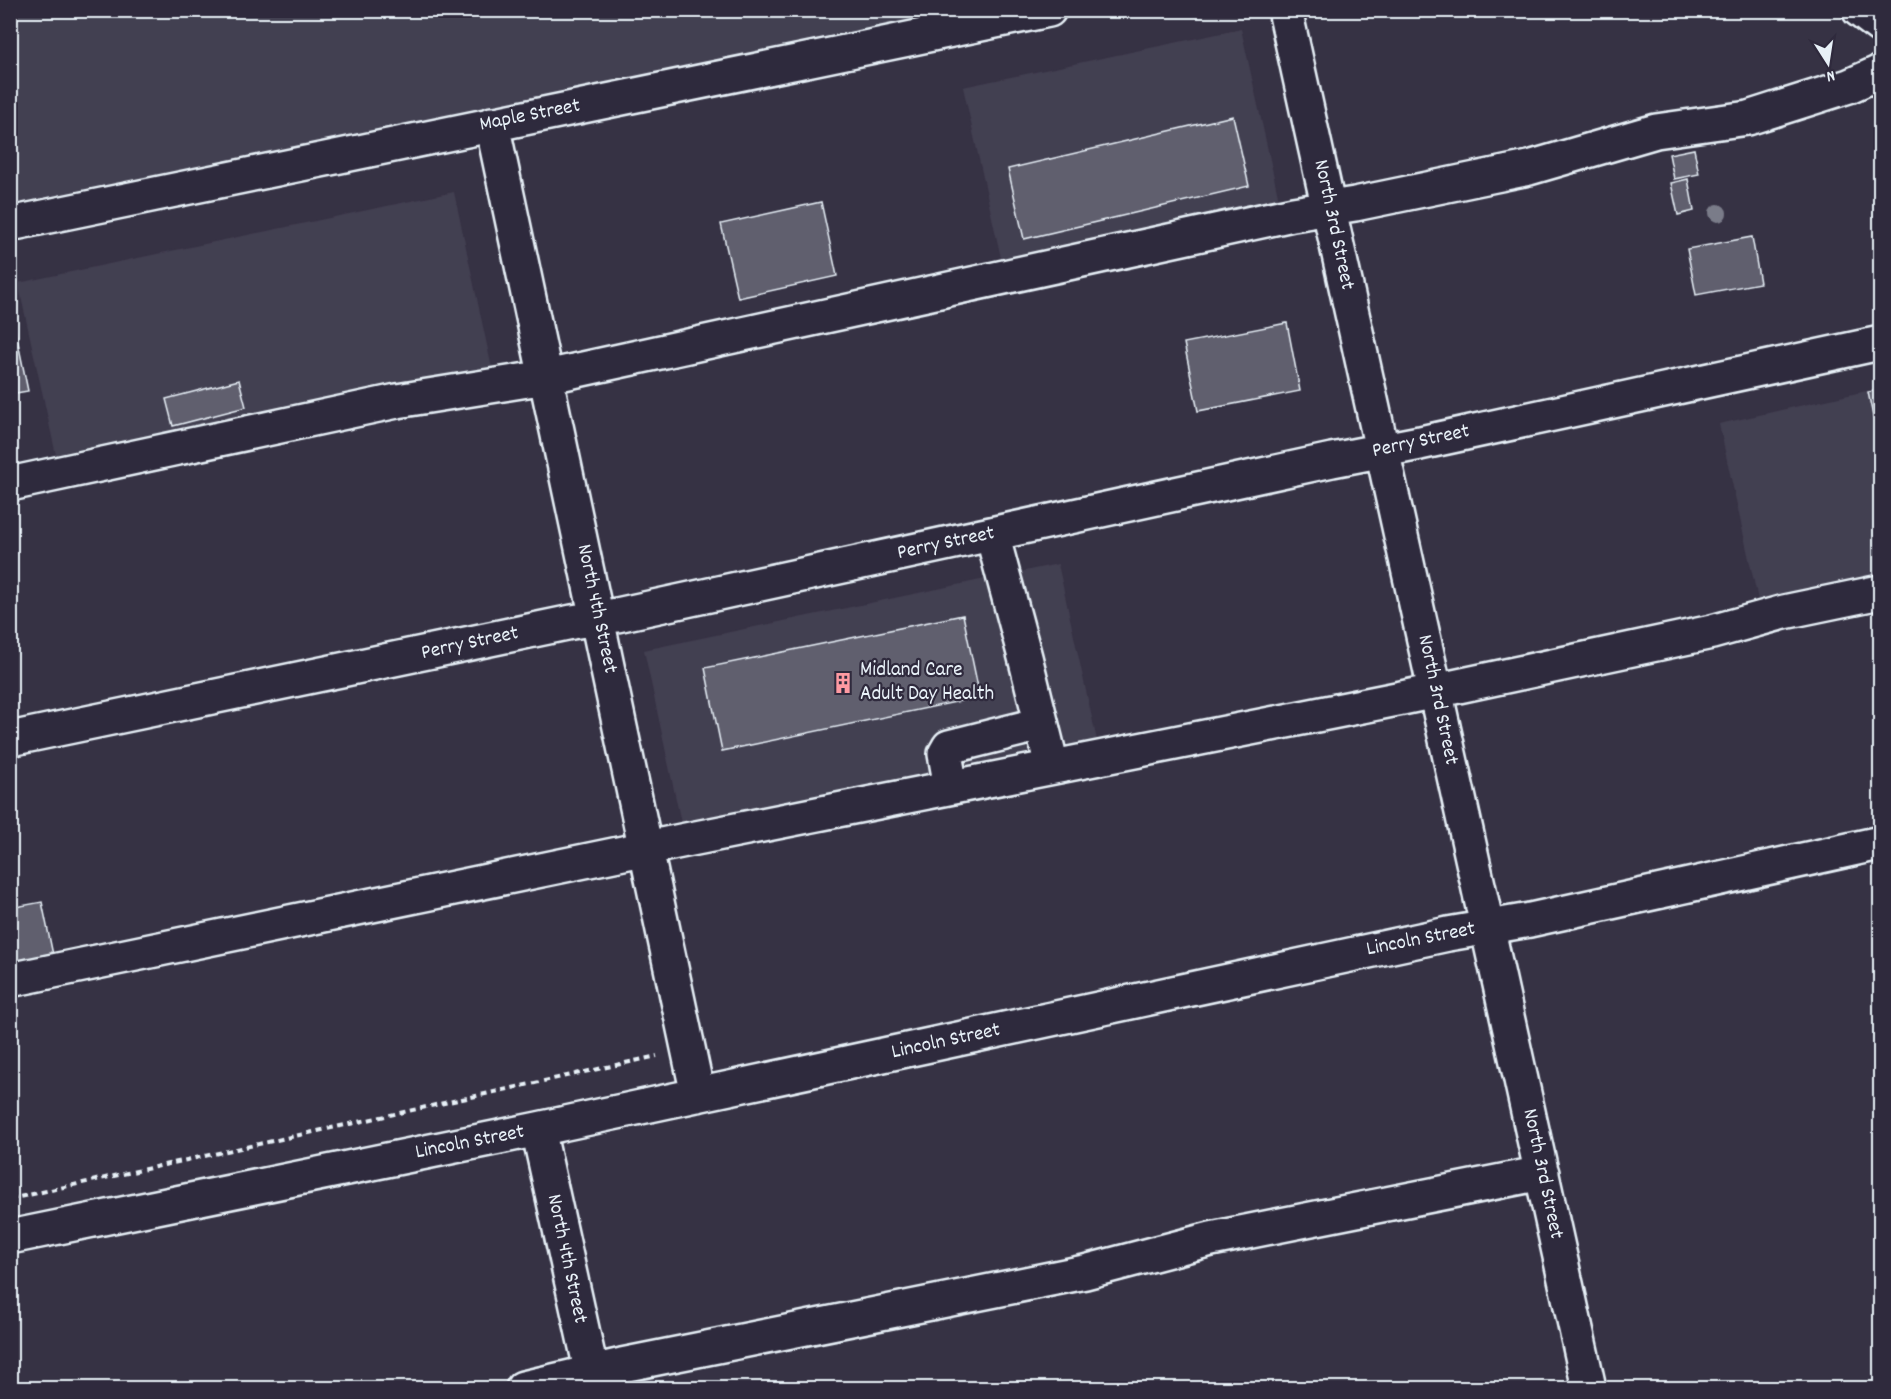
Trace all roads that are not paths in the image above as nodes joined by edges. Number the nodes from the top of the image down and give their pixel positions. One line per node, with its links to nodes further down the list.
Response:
1 (1049, 10): 6 (street, Maple Street)
2 (1286, 10): 7 (street, North 3rd Street)
3 (1860, 10): 4 (street)
4 (1881, 26)
5 (1881, 72): 7 (street)
6 (492, 124): 8 (street, Maple Street); 10 (street, North 4th Street)
7 (1329, 208): 10 (street); 11 (street, North 3rd Street)
8 (10, 224)
9 (1881, 344): 11 (street, Perry Street)
10 (546, 377): 12 (street); 15 (street, North 4th Street)
11 (1383, 451): 13 (street, Perry Street); 16 (street, North 3rd Street)
12 (10, 484)
13 (992, 534): 15 (street, Perry Street); 17 (street)
14 (1881, 592): 16 (street)
15 (598, 618): 18 (street, Perry Street); 22 (street, North 4th Street)
16 (1435, 691): 19 (street); 23 (street, North 3rd Street)
17 (1041, 724): 19 (street); 20 (street)
18 (10, 740)
19 (1052, 766): 20 (street)
20 (951, 787): 22 (street)
21 (1881, 843): 23 (street, Lincoln Street)
22 (645, 849): 24 (street); 25 (street, North 4th Street)
23 (1487, 927): 25 (street, Lincoln Street); 27 (street, North 3rd Street)
24 (10, 980)
25 (698, 1095): 26 (street, Lincoln Street)
26 (538, 1129): 28 (street, Lincoln Street); 29 (street, North 4th Street)
27 (1542, 1173): 29 (street); 31 (street, North 3rd Street)
28 (10, 1237)
29 (593, 1380): 30 (street)
30 (523, 1389)
31 (1589, 1389)

